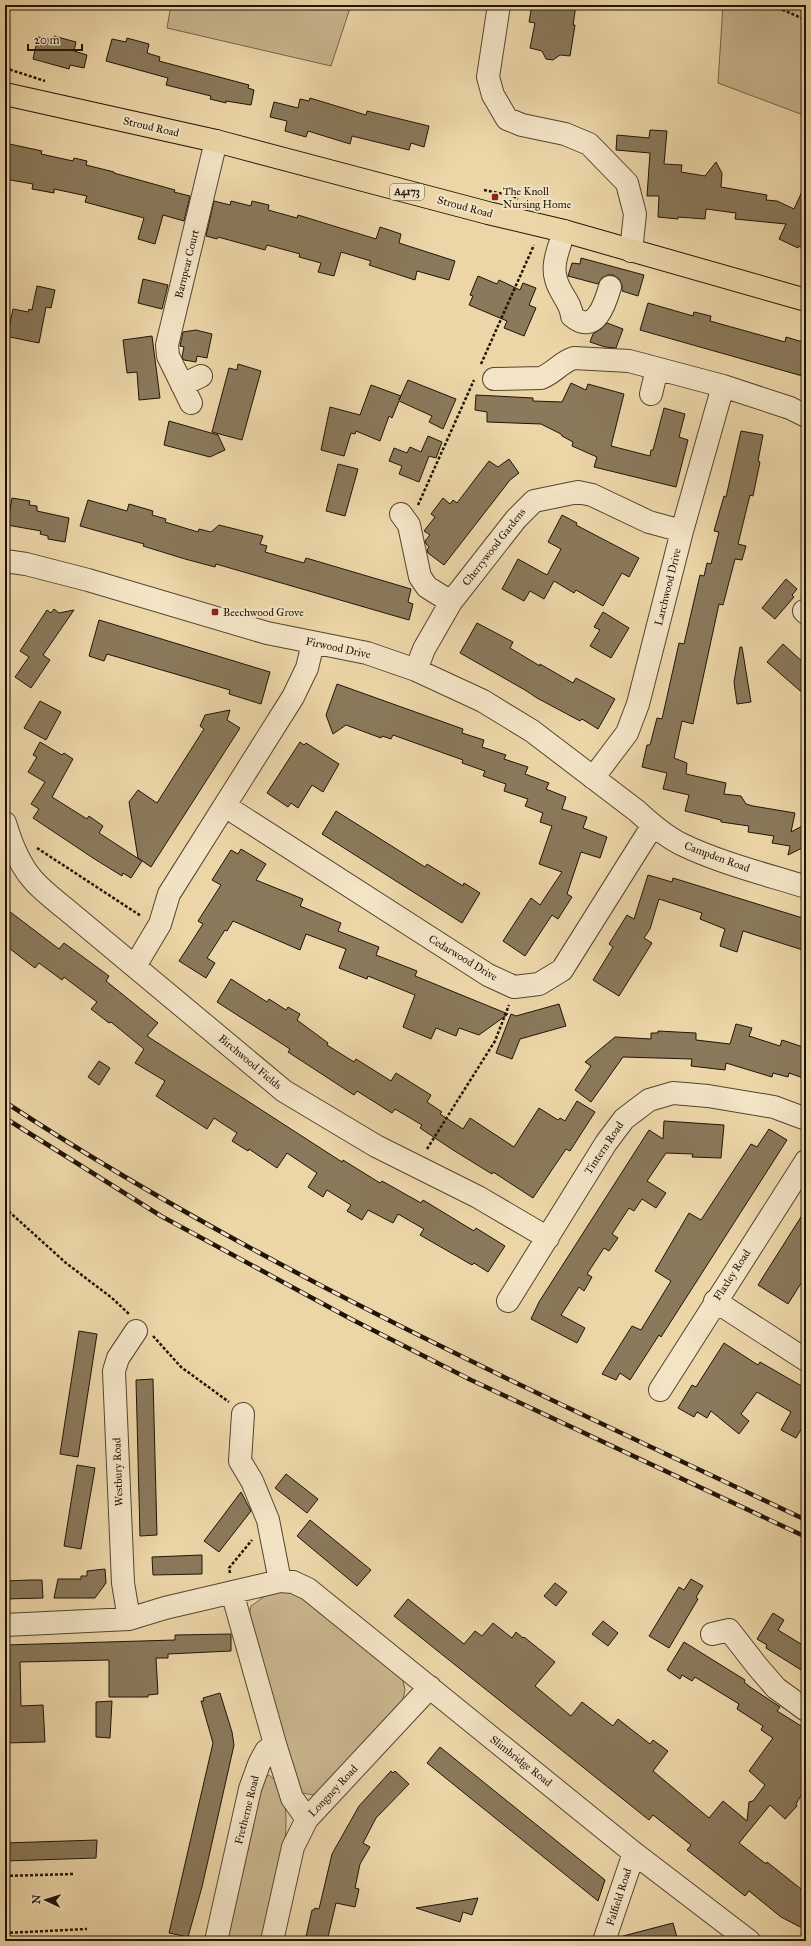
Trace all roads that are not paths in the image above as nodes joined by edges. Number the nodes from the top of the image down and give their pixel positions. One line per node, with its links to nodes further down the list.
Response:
1 (499, 5): 5 (street)
2 (5, 94): 3 (main road, Stroud Road / A4173)
3 (216, 142): 4 (main road, Stroud Road / A4173); 9 (street, Barnpear Court)
4 (564, 231): 5 (main road, Stroud Road / A4173); 6 (street)
5 (631, 251): 7 (main road, Stroud Road / A4173)
6 (610, 287)
7 (806, 300)
8 (657, 369): 10 (street); 11 (street); 12 (street)
9 (201, 376)
10 (494, 379)
11 (723, 386): 13 (street); 15 (street, Larchwood Drive)
12 (651, 394)
13 (798, 412)
14 (405, 520): 17 (street)
15 (682, 531): 17 (street, Cherrywood Gardens); 20 (street, Larchwood Drive)
16 (5, 561): 18 (street, Firwood Drive)
17 (451, 602): 19 (street, Cherrywood Gardens)
18 (313, 643): 19 (street, Firwood Drive); 21 (street)
19 (416, 670): 20 (street, Firwood Drive)
20 (593, 778): 22 (street, Firwood Drive)
21 (225, 806): 23 (street, Cedarwood Drive); 26 (street)
22 (637, 811): 23 (street, Campden Road)
23 (653, 825): 25 (street, Campden Road)
24 (7, 837): 26 (street, Birchwood Fields)
25 (806, 887)
26 (135, 966): 29 (street, Birchwood Fields)
27 (806, 1119): 29 (street, Tintern Road)
28 (806, 1161): 31 (street, Flaxley Road)
29 (548, 1238): 30 (street, Tintern Road)
30 (508, 1301)
31 (715, 1301): 33 (street); 34 (street, Flaxley Road)
32 (139, 1327): 38 (street, Westbury Road)
33 (806, 1360)
34 (660, 1390)
35 (243, 1414): 36 (street)
36 (286, 1582): 37 (street); 41 (street, Slimbridge Road)
37 (233, 1592): 38 (street); 43 (street)
38 (129, 1619): 39 (street)
39 (5, 1625)
40 (726, 1626): 42 (street)
41 (430, 1687): 44 (street, Longney Road); 45 (street, Slimbridge Road)
42 (806, 1710)
43 (275, 1744): 44 (street); 46 (street, Fretherne Road)
44 (307, 1819): 47 (street, Longney Road)
45 (634, 1853): 48 (street, Falfield Road); 49 (street, Slimbridge Road)
46 (216, 1941)
47 (272, 1941)
48 (604, 1941)
49 (749, 1941)

